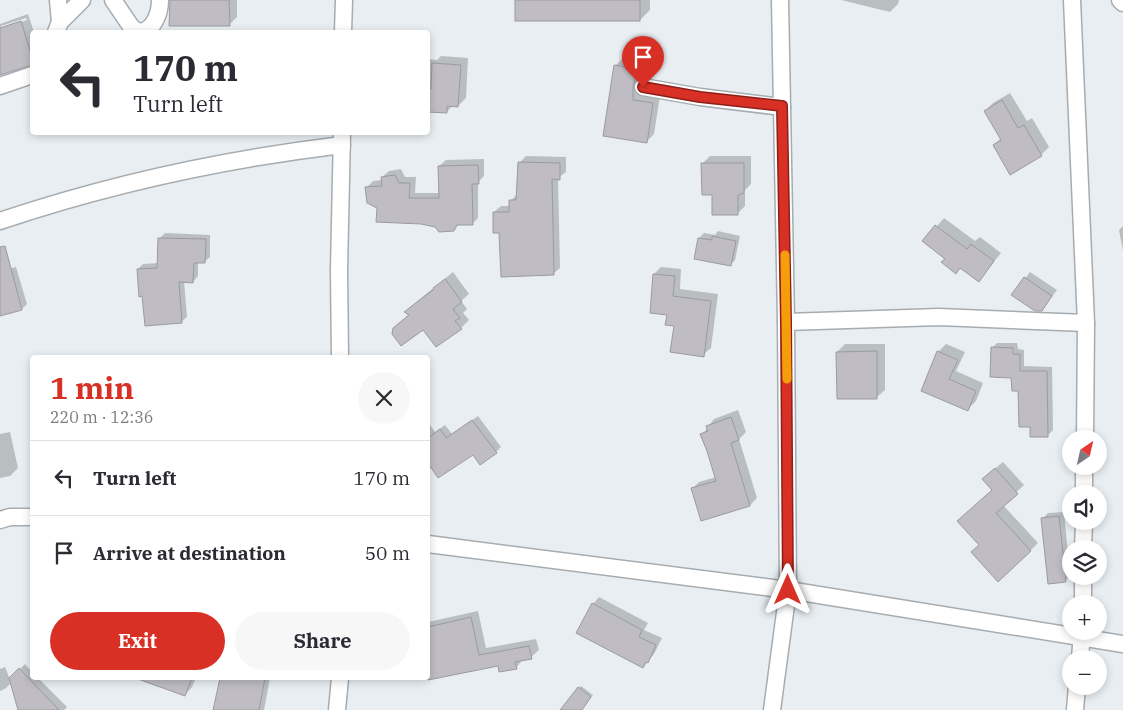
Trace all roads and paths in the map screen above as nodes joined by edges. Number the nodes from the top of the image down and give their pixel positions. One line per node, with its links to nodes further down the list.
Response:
1 (58, 0): 10 (street)
2 (82, 0): 10 (street)
3 (113, 0): 11 (street)
4 (160, 0): 12 (street)
5 (344, 0): 13 (street)
6 (780, 0): 17 (street)
7 (1072, 0): 21 (street)
8 (1120, 0): 9 (street)
9 (1123, 3)
10 (58, 27)
11 (136, 30)
12 (149, 30)
13 (343, 30)
14 (30, 76): 15 (street)
15 (0, 86)
16 (643, 87): 17 (street)
17 (782, 106): 20 (street)
18 (342, 139): 19 (street); 22 (street)
19 (0, 221)
20 (786, 322): 21 (street); 27 (street)
21 (1086, 323): 23 (street)
22 (340, 355)
23 (1085, 430)
24 (30, 517): 25 (street)
25 (0, 520)
26 (430, 544): 27 (street)
27 (788, 590): 28 (street); 34 (street)
28 (1062, 631)
29 (1107, 640): 30 (street)
30 (1123, 644)
31 (340, 680): 33 (street)
32 (1076, 695): 35 (street)
33 (337, 710)
34 (772, 710)
35 (1075, 710)

